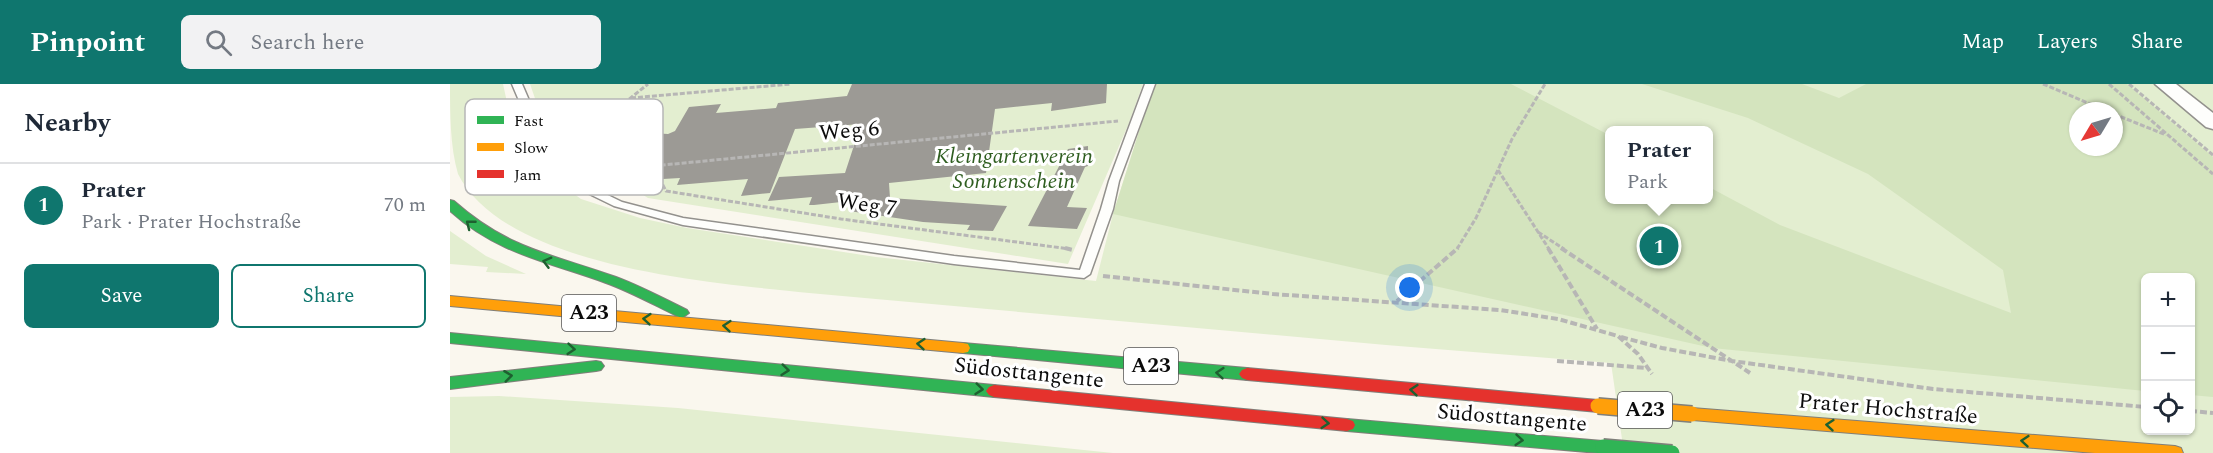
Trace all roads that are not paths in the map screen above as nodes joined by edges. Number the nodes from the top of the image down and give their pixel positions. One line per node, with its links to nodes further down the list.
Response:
1 (517, 84): 4 (lane)
2 (1150, 84): 6 (lane)
3 (2164, 84): 5 (street)
4 (523, 99)
5 (2213, 123)
6 (600, 195)
7 (450, 204): 9 (highway, one-way to 7)
8 (450, 301): 9 (highway, Südosttangente / A23, one-way to 8)
9 (705, 324): 13 (highway, Südosttangente / A23, one-way to 9)
10 (450, 338): 11 (highway, Südosttangente / A23, one-way to 11)
11 (664, 358): 12 (highway, one-way to 11); 14 (highway, Südosttangente / A23, one-way to 14, bridge)
12 (450, 383)
13 (1598, 406): 15 (highway, Prater Hochstraße / A23, one-way to 13, bridge)
14 (1672, 453)
15 (2175, 453)

